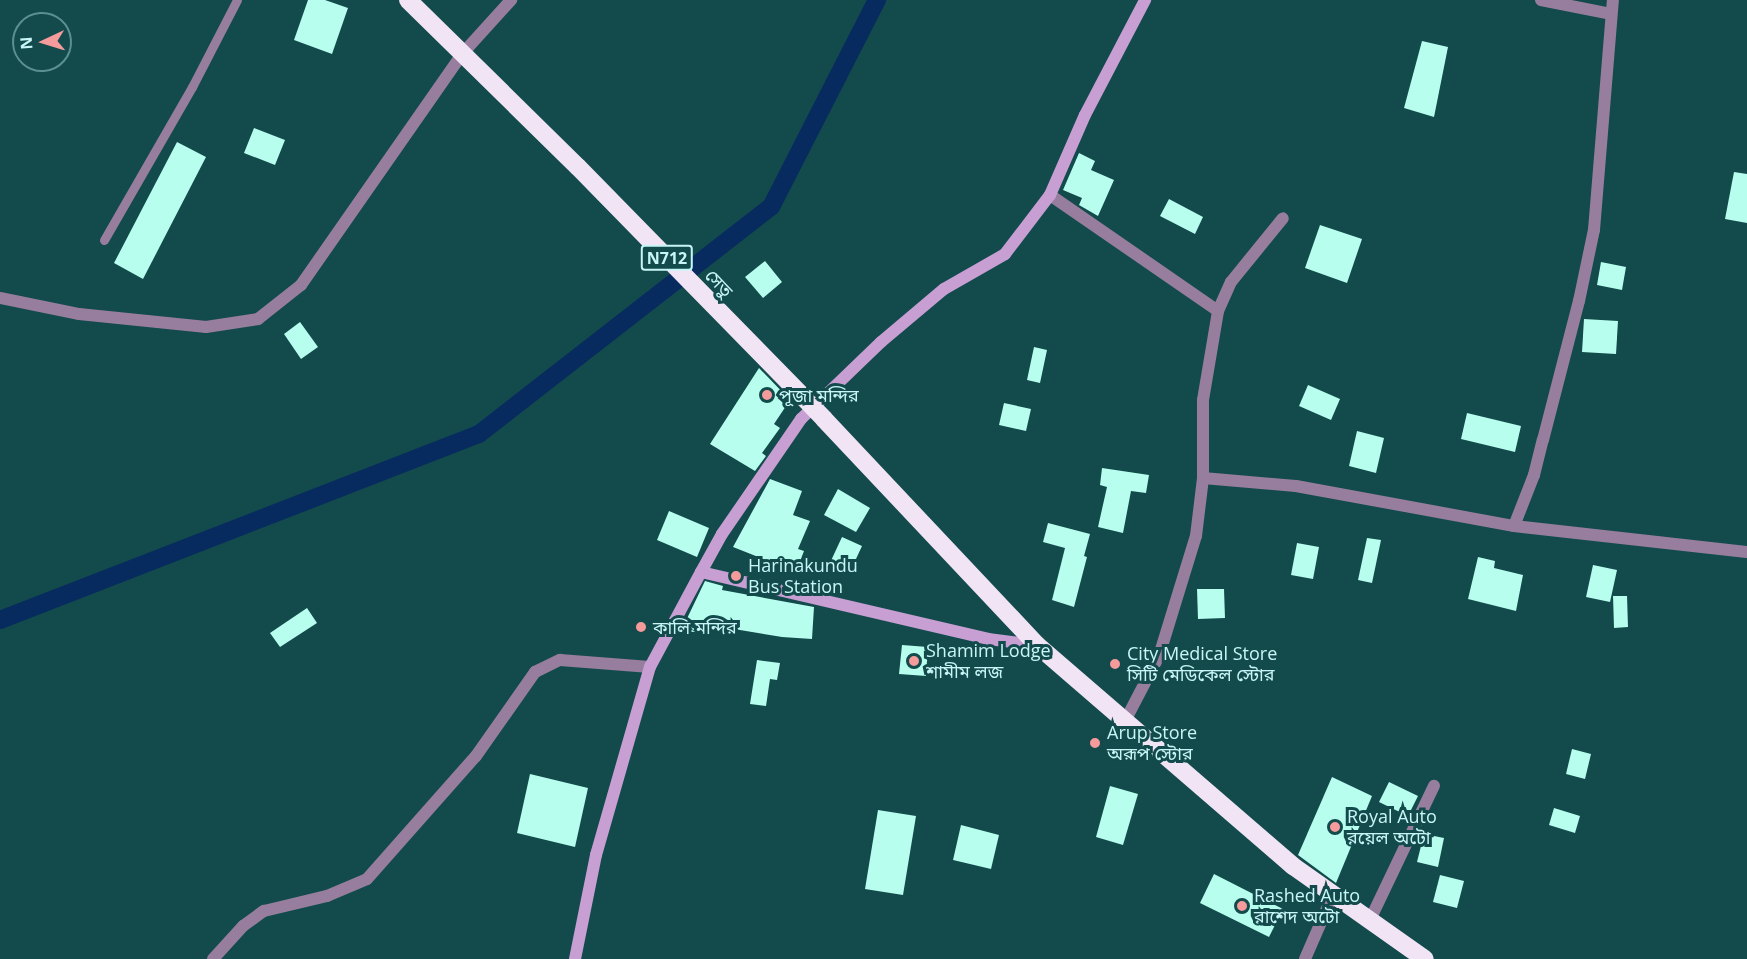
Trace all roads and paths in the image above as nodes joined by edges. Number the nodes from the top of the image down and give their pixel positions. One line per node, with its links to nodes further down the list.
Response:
1 (237, 0): 11 (lane)
2 (408, 0): 8 (highway, N712)
3 (511, 0): 8 (street)
4 (1145, 0): 9 (main road)
5 (1541, 0): 7 (street)
6 (1613, 0): 7 (street)
7 (1611, 14): 15 (street)
8 (463, 53): 12 (street); 18 (highway, সেতু / N712, bridge)
9 (1050, 195): 13 (street); 17 (main road)
10 (1283, 218): 13 (street)
11 (104, 240)
12 (0, 298)
13 (1218, 311): 14 (street)
14 (1203, 478): 15 (street); 20 (street)
15 (1514, 526): 16 (street)
16 (1747, 552)
17 (701, 572): 18 (main road); 19 (main road)
18 (1037, 645): 20 (highway, N712)
19 (650, 667): 24 (street); 25 (main road)
20 (1125, 721): 22 (highway, N712)
21 (1434, 786): 23 (street)
22 (1332, 897): 23 (highway, N712); 26 (street)
23 (1369, 922): 27 (highway, N712)
24 (213, 959)
25 (575, 959)
26 (1305, 959)
27 (1425, 959)

